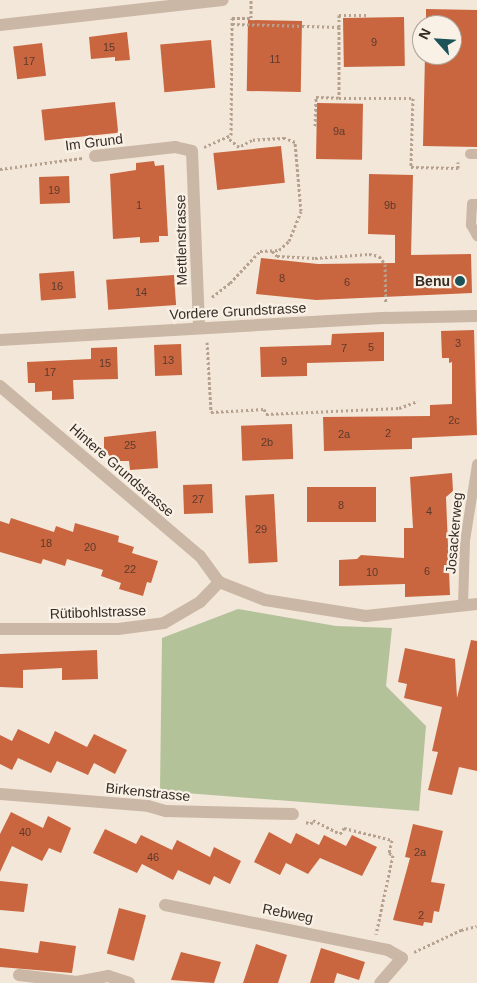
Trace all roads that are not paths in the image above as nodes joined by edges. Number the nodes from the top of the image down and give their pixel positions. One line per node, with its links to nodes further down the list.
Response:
1 (223, 0): 2 (street)
2 (0, 25)
3 (192, 151): 4 (street, Im Grund); 8 (street, Mettlenstrasse)
4 (94, 156)
5 (477, 204): 6 (lane)
6 (477, 236)
7 (477, 316): 8 (street, Vordere Grundstrasse)
8 (203, 328): 9 (street, Vordere Grundstrasse)
9 (0, 340)
10 (0, 386): 12 (street, Hintere Grundstrasse)
11 (477, 464): 14 (lane, Josackerweg)
12 (219, 582): 14 (street); 15 (street, Rütibohlstrasse)
13 (477, 604): 14 (street)
14 (463, 605)
15 (0, 629)
16 (0, 794): 17 (street, Birkenstrasse)
17 (297, 817)
18 (165, 905): 21 (street, Rebweg)
19 (20, 976): 20 (street)
20 (129, 983)
21 (380, 983)

